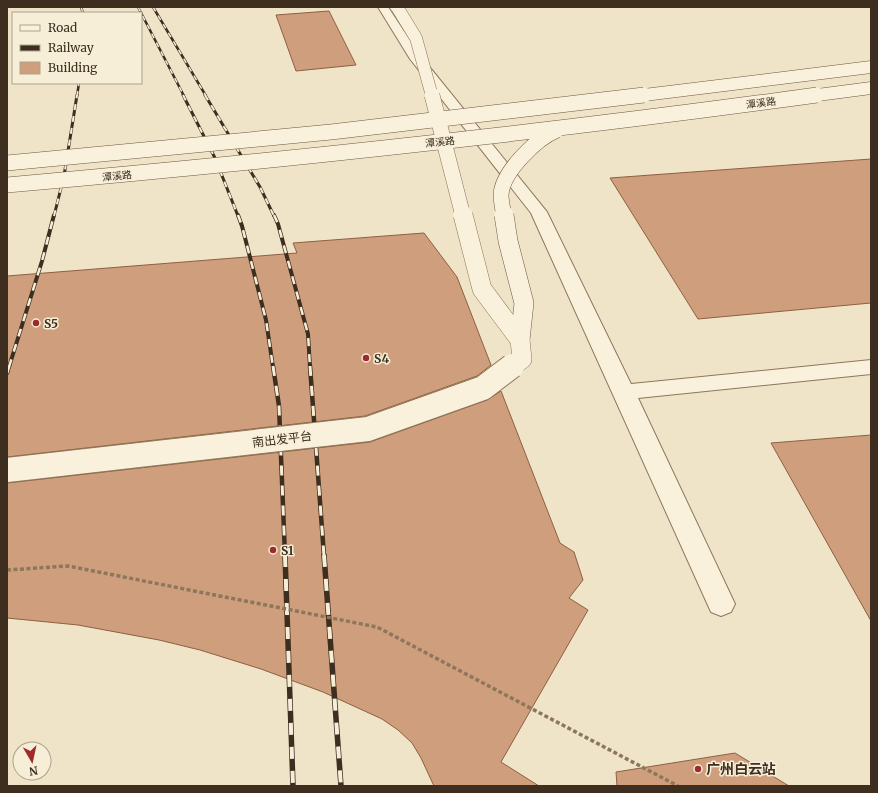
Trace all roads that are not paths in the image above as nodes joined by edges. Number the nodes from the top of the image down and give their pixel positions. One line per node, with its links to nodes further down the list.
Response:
1 (383, 7): 10 (main road)
2 (397, 7): 8 (main road, bridge)
3 (871, 67): 6 (main road, 潭溪路, bridge)
4 (871, 82): 8 (main road, bridge)
5 (871, 88): 7 (main road, 潭溪路, bridge)
6 (7, 163)
7 (7, 186)
8 (520, 340): 11 (main road, 南出发平台, bridge)
9 (871, 367): 10 (main road)
10 (624, 392): 12 (main road)
11 (7, 470)
12 (721, 604)

